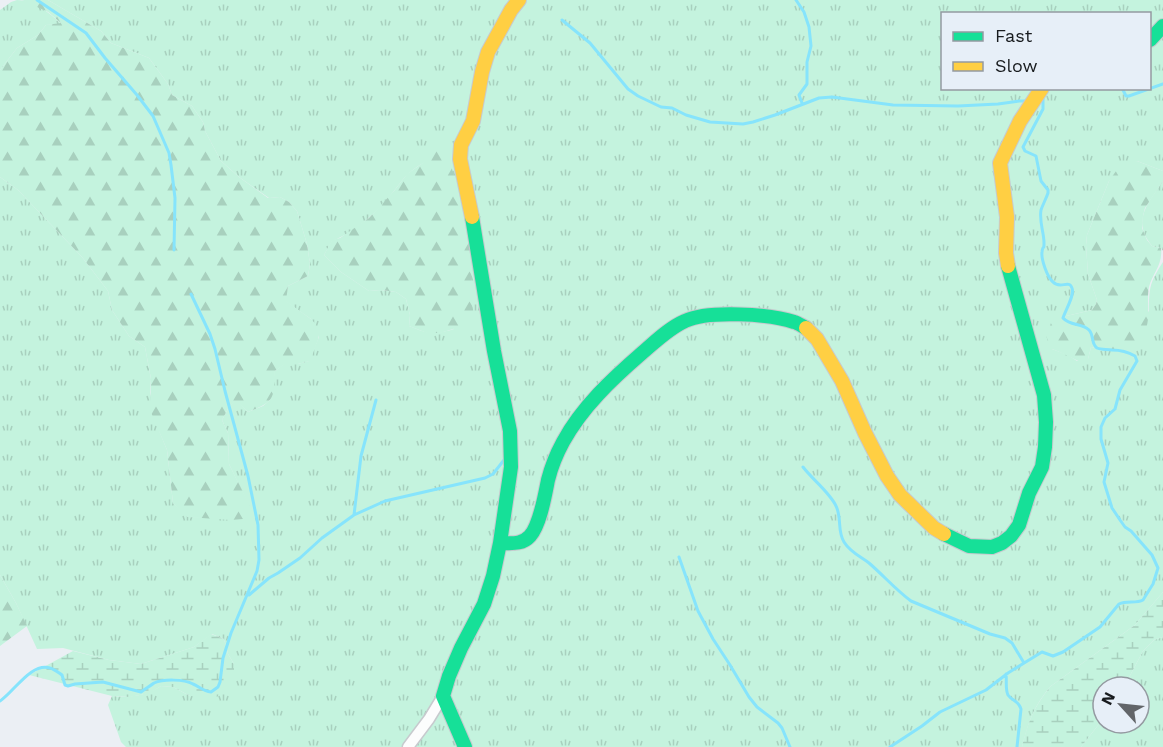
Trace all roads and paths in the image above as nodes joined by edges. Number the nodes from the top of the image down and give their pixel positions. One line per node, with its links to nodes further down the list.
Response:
1 (519, 0): 5 (street)
2 (1163, 26): 3 (street)
3 (1151, 38)
4 (1041, 90): 5 (street)
5 (500, 543): 6 (street)
6 (443, 696): 7 (street); 8 (street)
7 (408, 747)
8 (465, 747)

